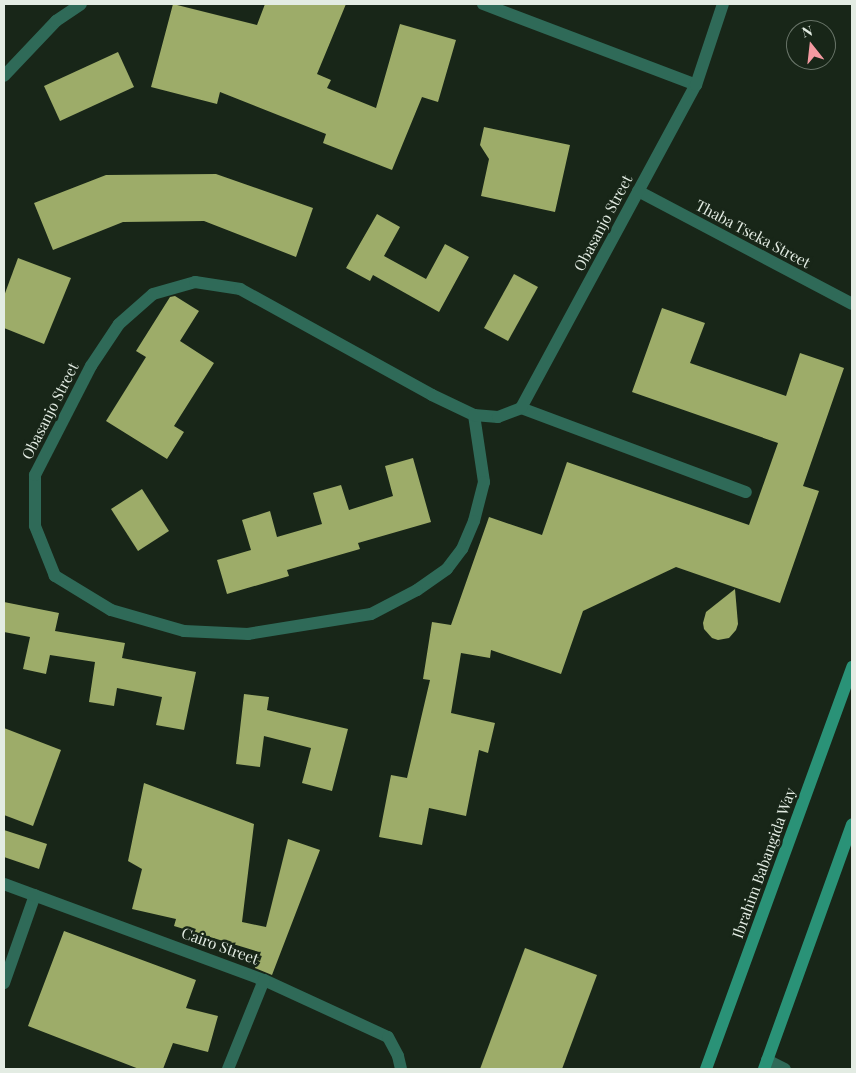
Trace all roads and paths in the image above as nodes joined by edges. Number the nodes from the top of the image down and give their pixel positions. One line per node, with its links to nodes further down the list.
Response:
1 (81, 4): 4 (street)
2 (483, 4): 5 (street)
3 (723, 4): 5 (street, Obasanjo Street)
4 (4, 76)
5 (696, 86): 6 (street, Obasanjo Street)
6 (638, 191): 7 (street, Thaba Tseka Street); 8 (street, Obasanjo Street)
7 (852, 304)
8 (521, 408): 9 (street, Obasanjo Street); 10 (street)
9 (474, 415): 9 (street, Obasanjo Street)
10 (746, 492)
11 (852, 667): 20 (main road, Ibrahim Babangida Way)
12 (852, 824): 17 (main road)
13 (4, 884): 14 (street, Cairo Street)
14 (35, 895): 15 (street, Cairo Street); 16 (street)
15 (264, 980): 18 (street); 19 (street, Cairo Street)
16 (4, 983)
17 (766, 1065): 21 (street)
18 (228, 1069)
19 (401, 1069)
20 (706, 1069)
21 (785, 1069)

